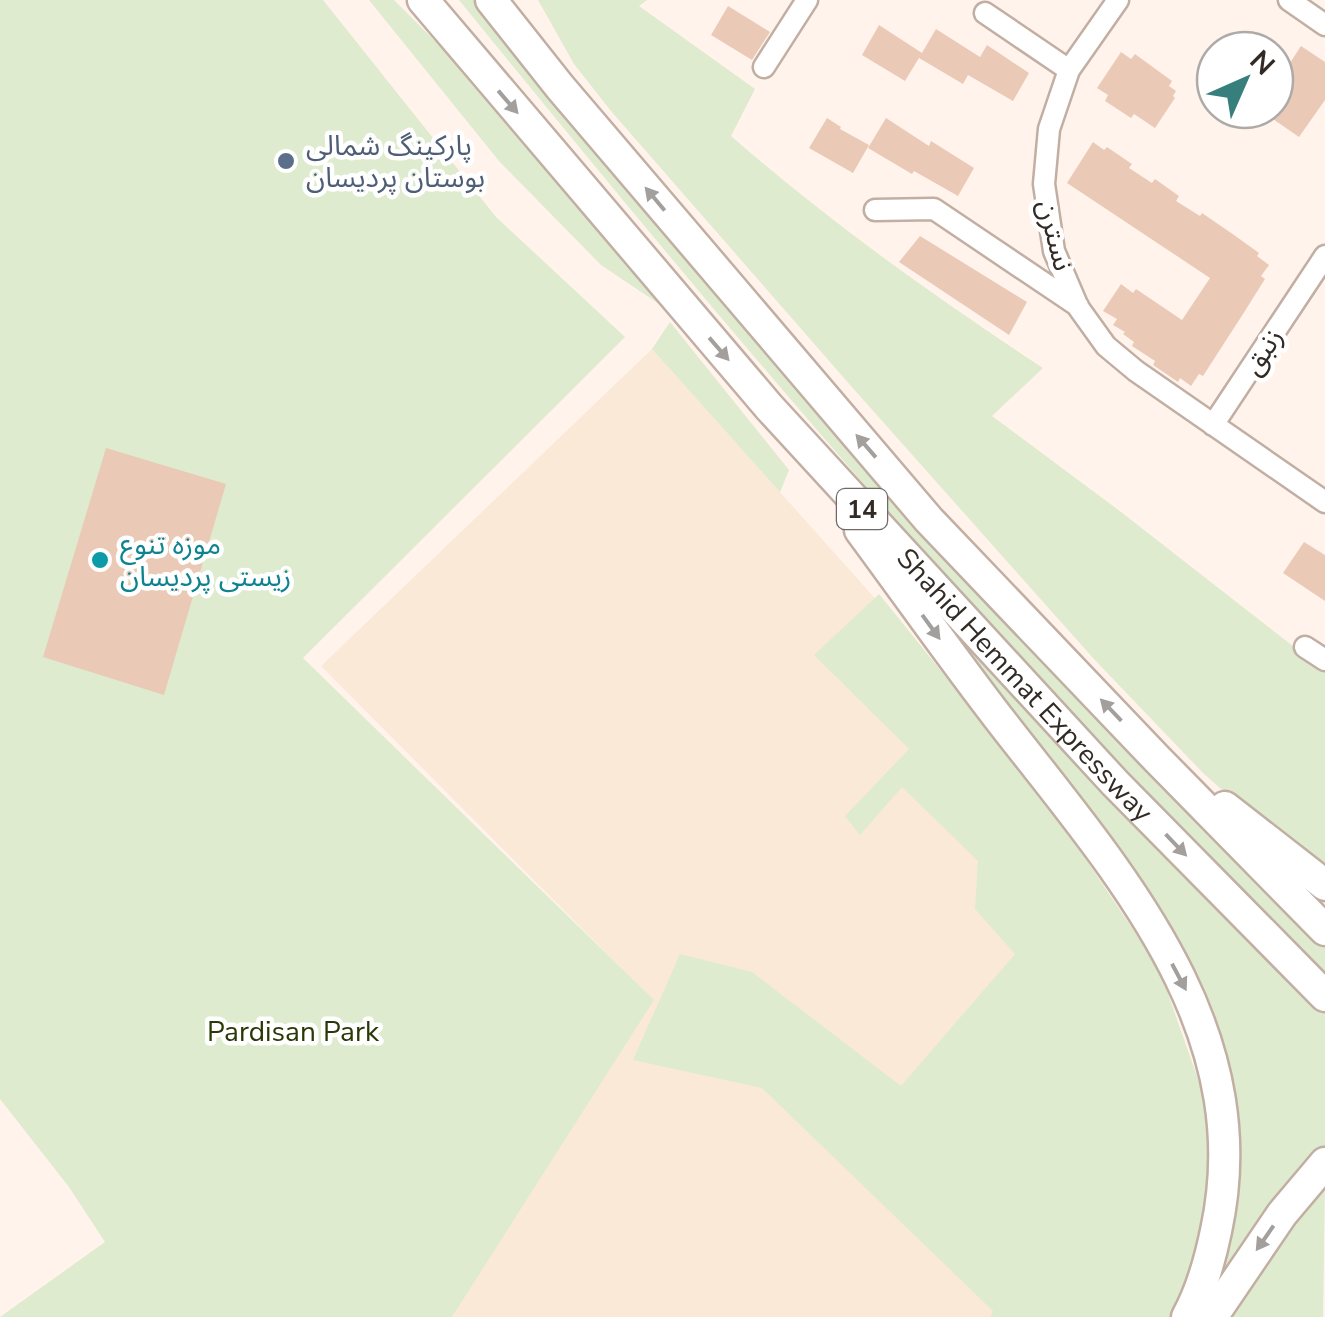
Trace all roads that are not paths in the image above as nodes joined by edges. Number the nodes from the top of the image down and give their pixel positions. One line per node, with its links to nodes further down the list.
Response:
1 (404, 0): 9 (highway)
2 (423, 0): 9 (highway, Shahid Hemmat Expressway / 14)
3 (491, 0): 21 (highway, Shahid Hemmat Expressway / 14, one-way to 3)
4 (807, 0): 10 (street)
5 (1118, 0): 11 (street, نسترن)
6 (1290, 0): 8 (street)
7 (985, 13): 11 (street)
8 (1325, 25)
9 (466, 54): 16 (highway, Shahid Hemmat Expressway / 14, one-way to 16)
10 (764, 68)
11 (1068, 70): 15 (street, نسترن)
12 (875, 210): 15 (street)
13 (1325, 256): 14 (street, زنبق)
14 (1318, 282): 17 (street, زنبق)
15 (1078, 307): 17 (street, نسترن)
16 (769, 407): 24 (highway, Shahid Hemmat Expressway / 14, one-way to 24); 26 (highway, one-way to 26)
17 (1213, 425): 18 (street, نسترن)
18 (1325, 502)
19 (1305, 647): 20 (street)
20 (1325, 660)
21 (1158, 760): 22 (highway); 23 (highway, Shahid Hemmat Expressway / 14)
22 (1325, 885)
23 (1325, 930)
24 (1325, 996)
25 (1325, 1163): 27 (highway, one-way to 27)
26 (1188, 1317)
27 (1212, 1317)

